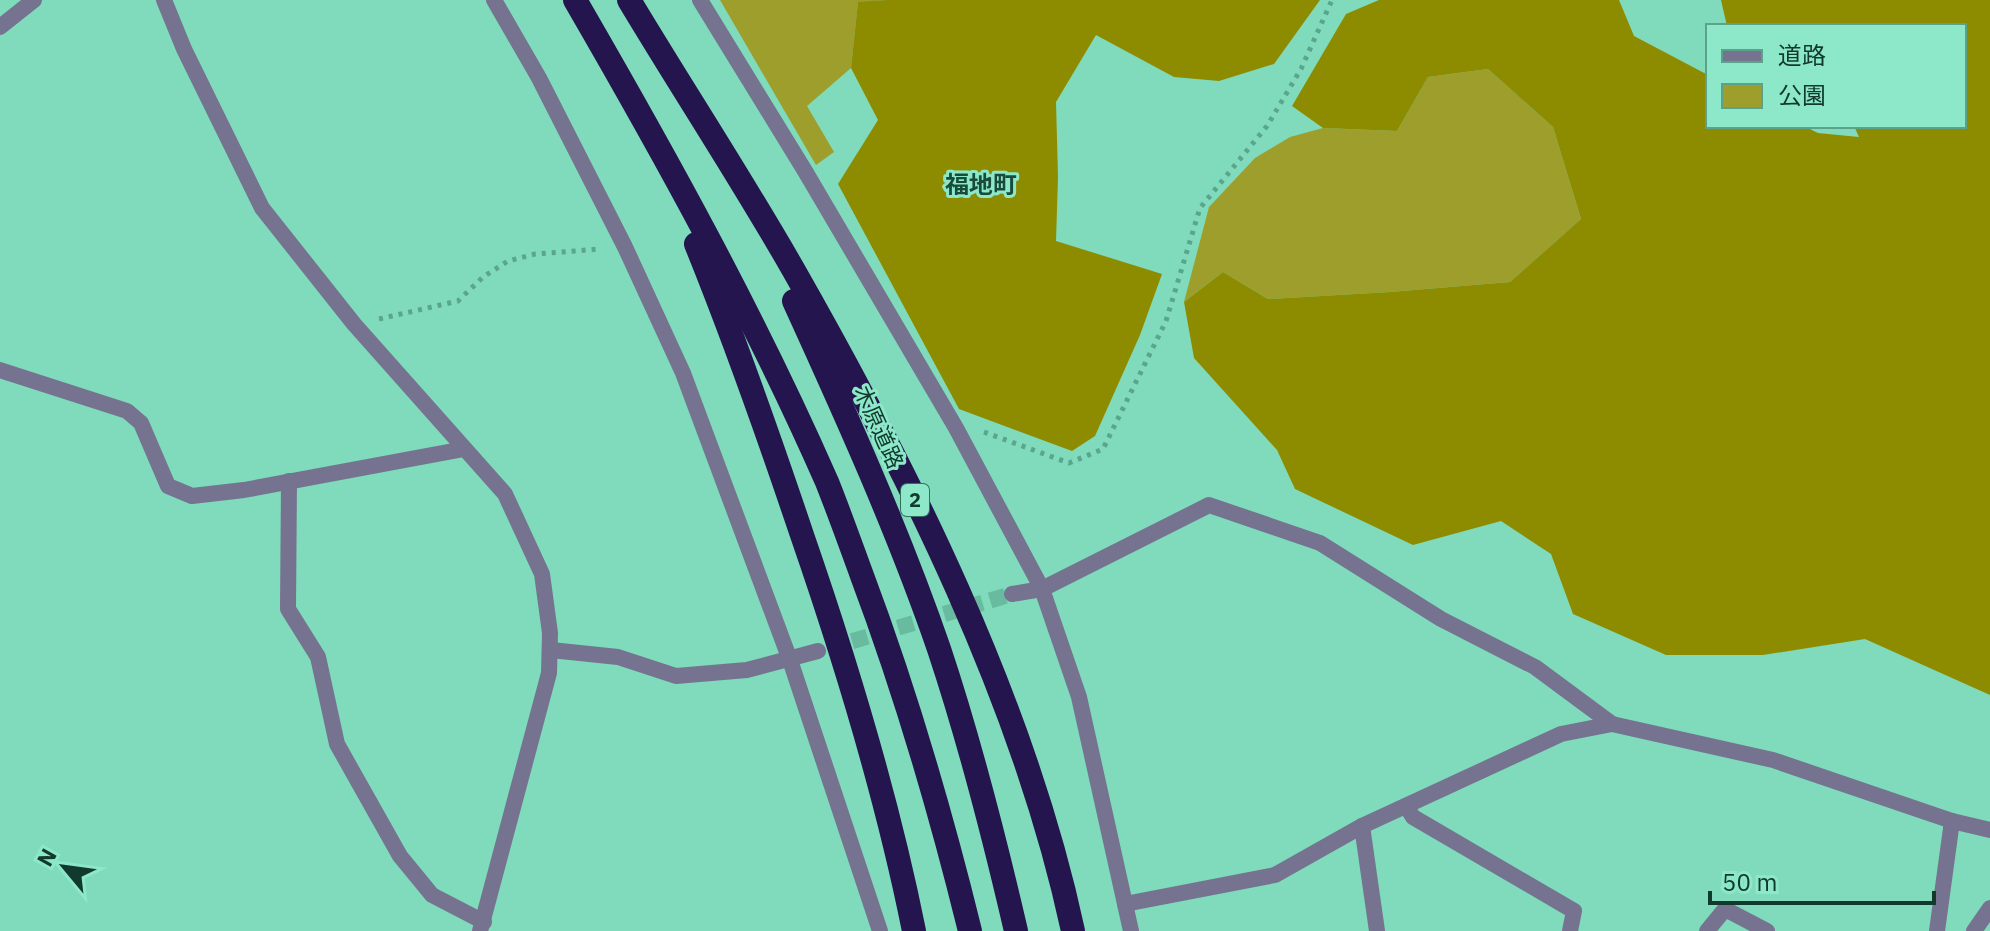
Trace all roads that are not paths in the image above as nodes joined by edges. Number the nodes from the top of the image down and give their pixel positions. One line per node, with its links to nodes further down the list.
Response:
1 (34, 0): 7 (street)
2 (164, 0): 11 (street)
3 (494, 0): 17 (street)
4 (575, 0): 9 (highway)
5 (629, 0): 8 (highway, 2)
6 (700, 0): 13 (street)
7 (0, 27)
8 (689, 101): 29 (highway, 木原道路 / 2); 30 (highway, 2)
9 (647, 124): 27 (highway); 28 (highway)
10 (0, 370): 12 (street)
11 (464, 449): 12 (street); 15 (street)
12 (289, 481): 25 (street)
13 (1042, 589): 14 (street); 18 (street); 23 (street)
14 (1012, 594)
15 (551, 650): 17 (street); 25 (street)
16 (818, 651): 17 (street)
17 (790, 660): 26 (street)
18 (1612, 724): 19 (street); 20 (street)
19 (1406, 806): 21 (street); 33 (street)
20 (1952, 821): 22 (street); 36 (street)
21 (1362, 826): 23 (street); 32 (street)
22 (1990, 830)
23 (1125, 904): 31 (street)
24 (1990, 908): 37 (street)
25 (482, 926)
26 (880, 931)
27 (914, 931)
28 (970, 931)
29 (1016, 931)
30 (1073, 931)
31 (1131, 931)
32 (1377, 931)
33 (1570, 931)
34 (1707, 931): 35 (street)
35 (1767, 931)
36 (1937, 931)
37 (1974, 931)

